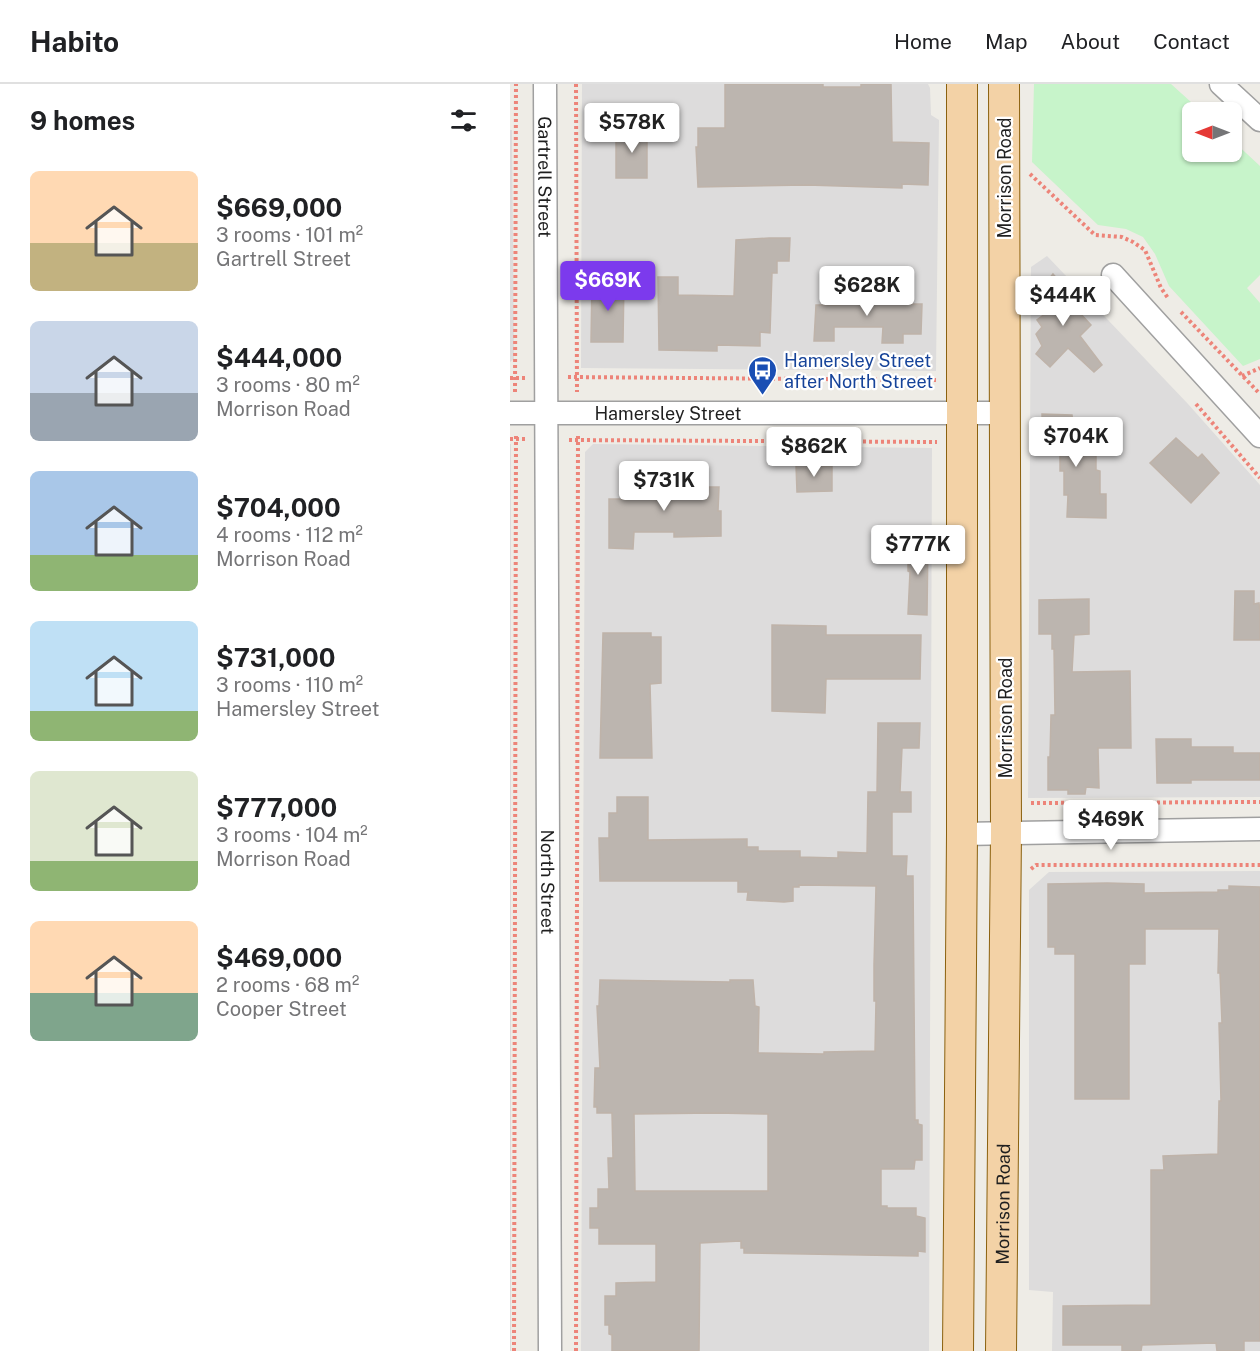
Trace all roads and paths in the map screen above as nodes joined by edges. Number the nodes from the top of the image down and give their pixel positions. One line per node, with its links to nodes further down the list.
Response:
1 (516, 84): 17 (path)
2 (545, 84): 12 (street, Gartrell Street)
3 (576, 84): 10 (path)
4 (962, 84): 22 (main road)
5 (1004, 84): 20 (main road, Morrison Road)
6 (1221, 84): 7 (street)
7 (1260, 120)
8 (1113, 275): 21 (street)
9 (1260, 368): 11 (path)
10 (576, 376): 12 (path); 13 (path); 19 (path)
11 (1242, 376)
12 (546, 378): 18 (street, Gartrell Street)
13 (939, 380)
14 (1253, 387): 15 (path)
15 (1260, 394)
16 (1196, 404): 27 (path)
17 (513, 413): 18 (street, Hamersley Street); 35 (path)
18 (546, 413): 19 (street, Hamersley Street); 24 (street, North Street)
19 (577, 413): 22 (street, Hamersley Street); 25 (path)
20 (1005, 413): 22 (street, Hamersley Street); 31 (main road, Morrison Road)
21 (1253, 413): 23 (street)
22 (963, 414): 32 (main road)
23 (1260, 435)
24 (546, 440): 25 (path); 36 (street, North Street)
25 (578, 440): 26 (path); 37 (path)
26 (938, 442)
27 (1260, 478)
28 (1025, 799): 29 (path)
29 (1260, 802)
30 (1260, 829): 31 (street)
31 (1006, 833): 32 (street); 39 (main road, Morrison Road)
32 (962, 834): 38 (main road)
33 (1260, 865): 34 (path)
34 (1026, 872)
35 (514, 1351)
36 (550, 1351)
37 (576, 1351)
38 (958, 1351)
39 (1001, 1351)

